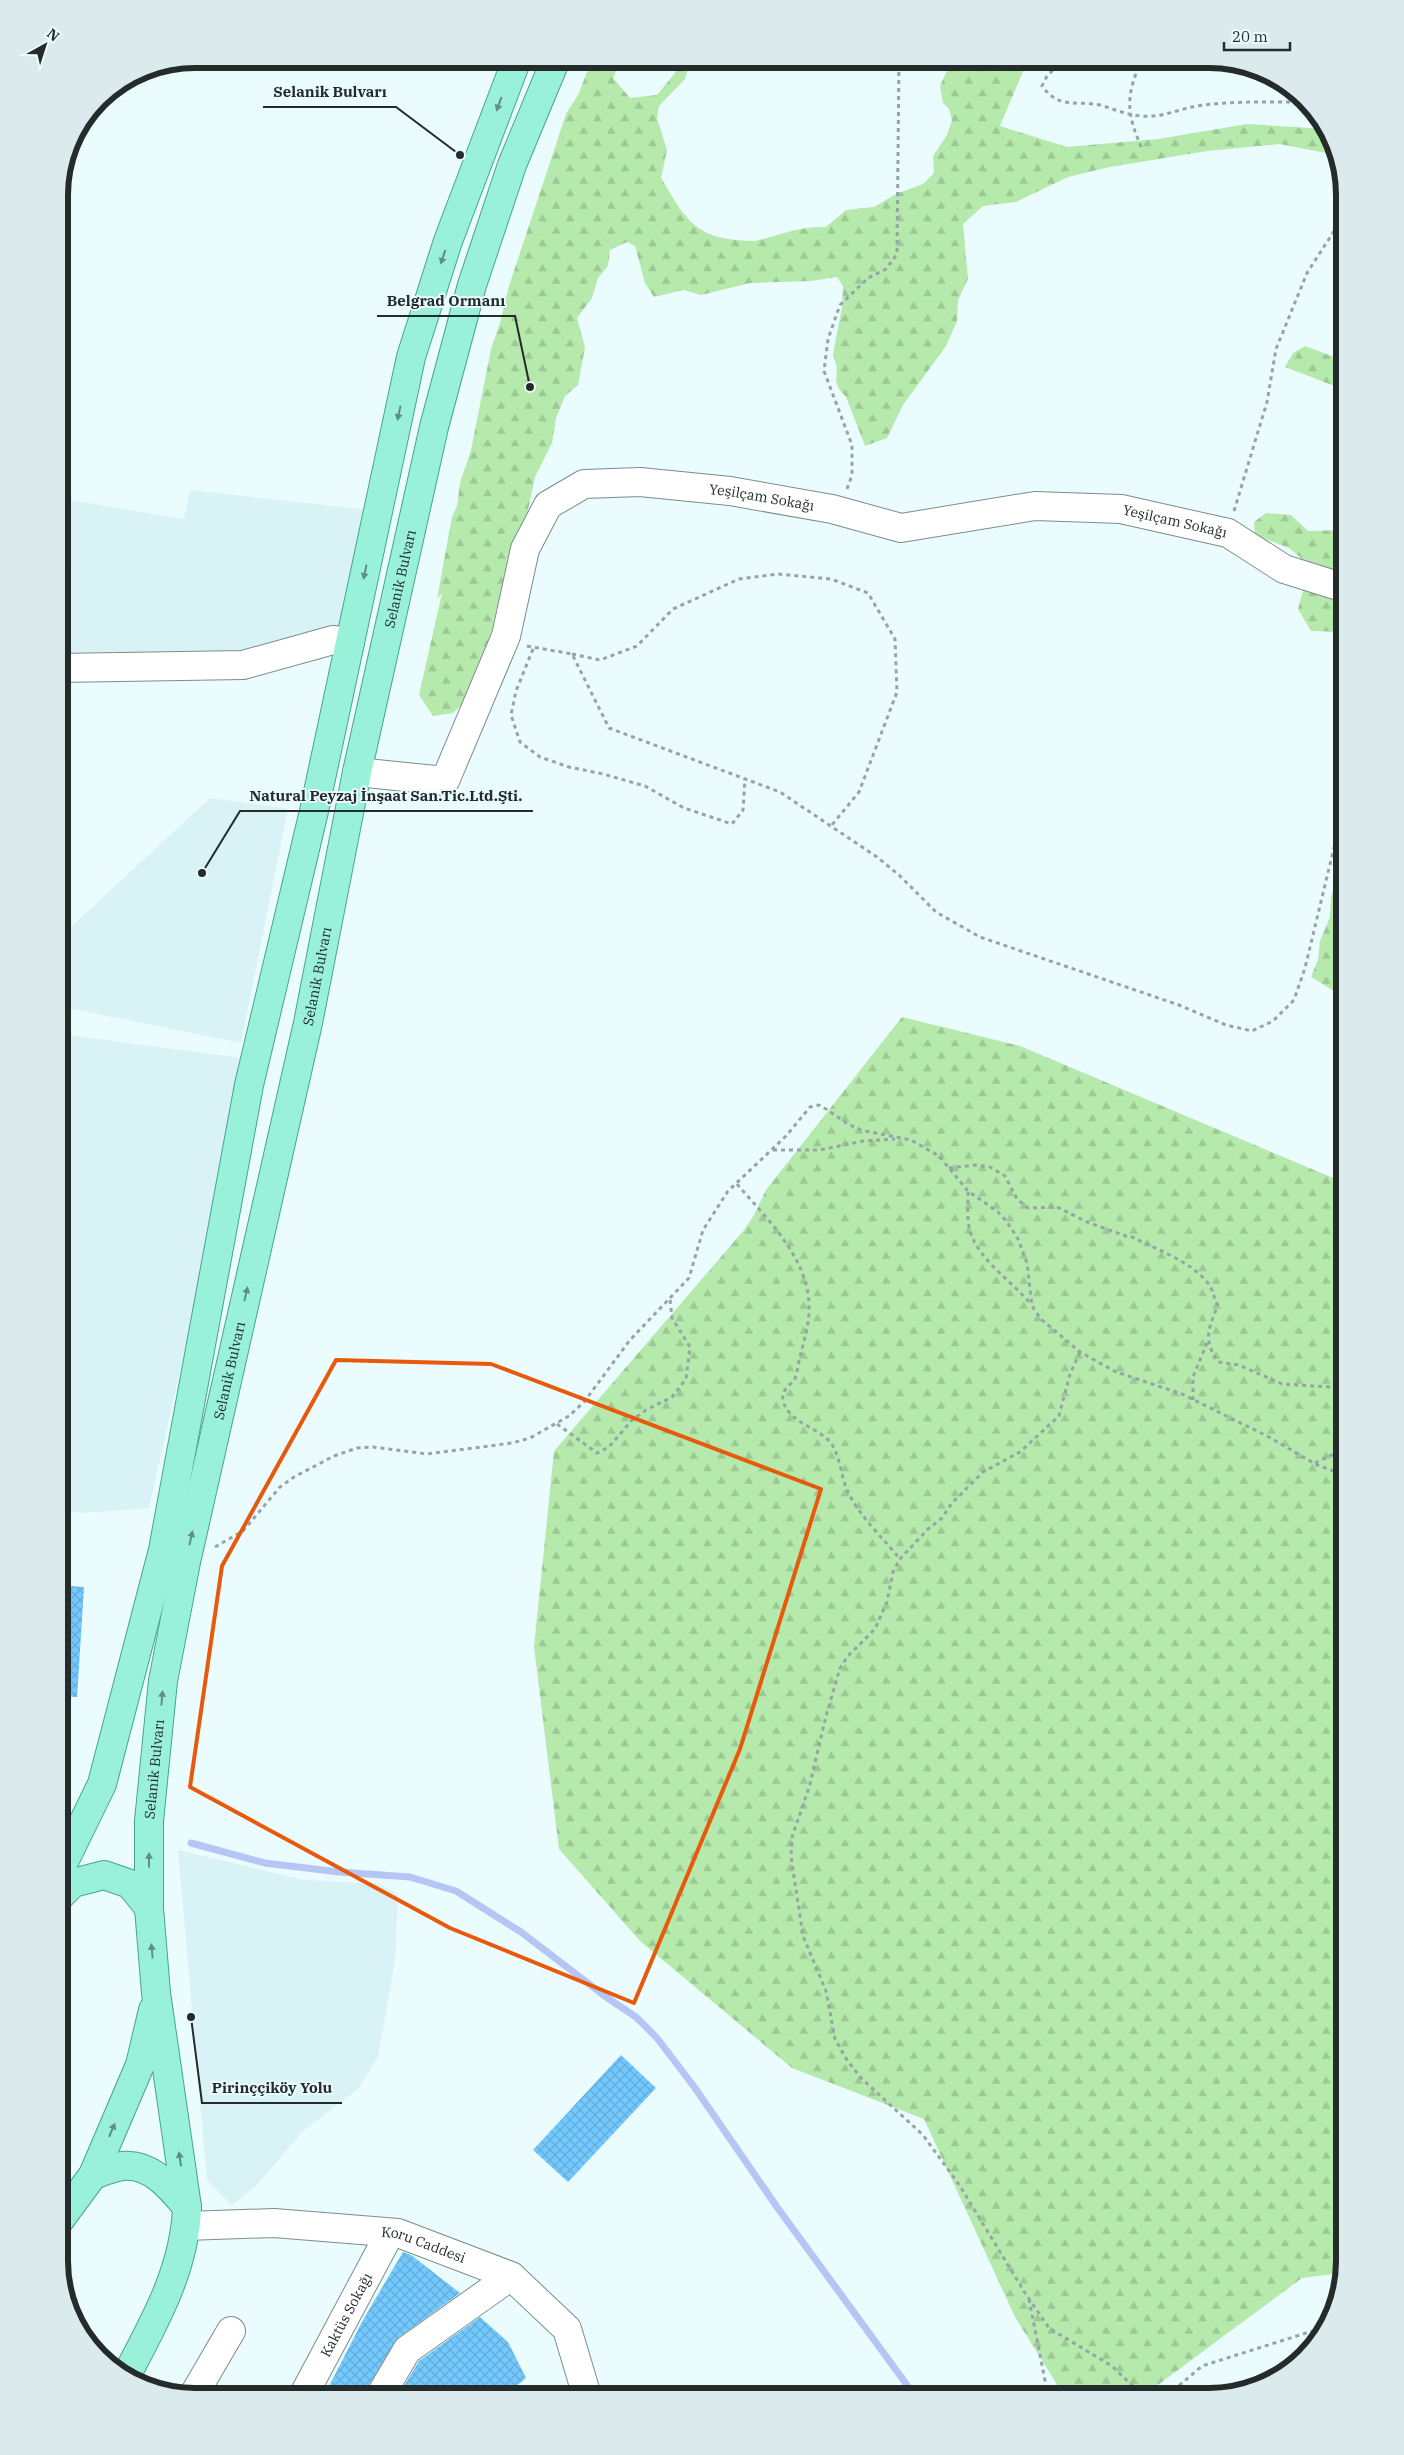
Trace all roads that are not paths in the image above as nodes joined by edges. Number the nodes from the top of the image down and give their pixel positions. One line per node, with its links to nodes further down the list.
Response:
1 (514, 68): 4 (main road, one-way to 4)
2 (552, 68): 6 (main road, Selanik Bulvarı)
3 (1336, 585): 6 (street, Yeşilçam Sokağı)
4 (350, 642): 5 (street); 7 (main road)
5 (68, 668)
6 (357, 772): 9 (main road, Selanik Bulvarı, one-way to 6)
7 (68, 1854)
8 (68, 1888): 9 (main road)
9 (149, 1908): 10 (main road, Selanik Bulvarı, one-way to 9)
10 (156, 1994): 11 (main road, one-way to 10); 13 (main road, one-way to 10)
11 (93, 2175): 12 (main road); 13 (main road)
12 (68, 2209)
13 (186, 2216): 14 (street, Koru Caddesi); 17 (main road)
14 (390, 2233): 15 (street, Koru Caddesi); 19 (street, Kaktüs Sokağı)
15 (511, 2276): 20 (street); 21 (street, Koru Caddesi)
16 (231, 2331): 18 (street)
17 (130, 2369)
18 (198, 2387)
19 (309, 2387)
20 (385, 2387)
21 (584, 2387)

